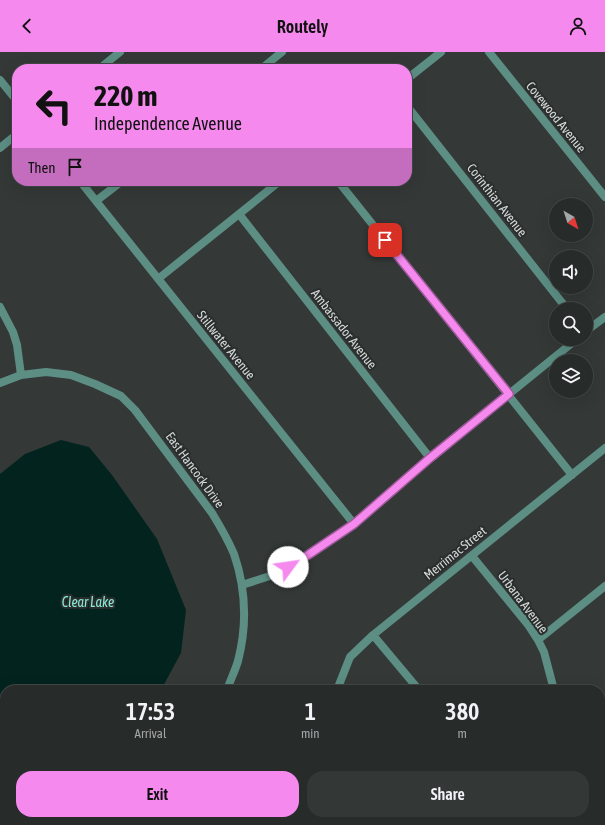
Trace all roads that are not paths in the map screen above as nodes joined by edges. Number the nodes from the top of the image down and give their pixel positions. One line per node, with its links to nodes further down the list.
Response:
1 (120, 52): 5 (street)
2 (282, 52): 6 (street)
3 (441, 52): 7 (street)
4 (489, 52): 17 (street, Covewood Avenue)
5 (105, 64)
6 (267, 64)
7 (412, 75)
8 (0, 80): 9 (street)
9 (12, 96)
10 (412, 112): 21 (street, Corinthian Avenue)
11 (12, 138): 12 (street)
12 (0, 148)
13 (84, 186): 18 (street, Stillwater Avenue)
14 (116, 186): 18 (street)
15 (274, 186): 19 (street)
16 (342, 186): 28 (street)
17 (605, 197)
18 (96, 202): 20 (street, Stillwater Avenue)
19 (239, 214): 20 (street); 30 (street, Ambassador Avenue)
20 (158, 279): 32 (street, Stillwater Avenue)
21 (561, 302)
22 (0, 307): 26 (street)
23 (605, 317): 24 (street)
24 (593, 326)
25 (568, 346): 28 (street)
26 (21, 375): 27 (street, East Hancock Drive); 34 (street, East Hancock Drive)
27 (0, 383)
28 (509, 394): 30 (street); 31 (street)
29 (605, 448): 31 (street, Merrimac Street)
30 (430, 458): 32 (street)
31 (572, 474): 33 (street, Merrimac Street)
32 (354, 524): 34 (street)
33 (472, 556): 36 (street, Merrimac Street); 37 (street, Urbana Avenue)
34 (242, 585): 38 (street, East Hancock Drive)
35 (605, 586): 37 (street)
36 (373, 634): 39 (street, Merrimac Street); 40 (street)
37 (538, 640): 41 (street, Urbana Avenue)
38 (229, 685)
39 (339, 685)
40 (415, 685)
41 (553, 685)

